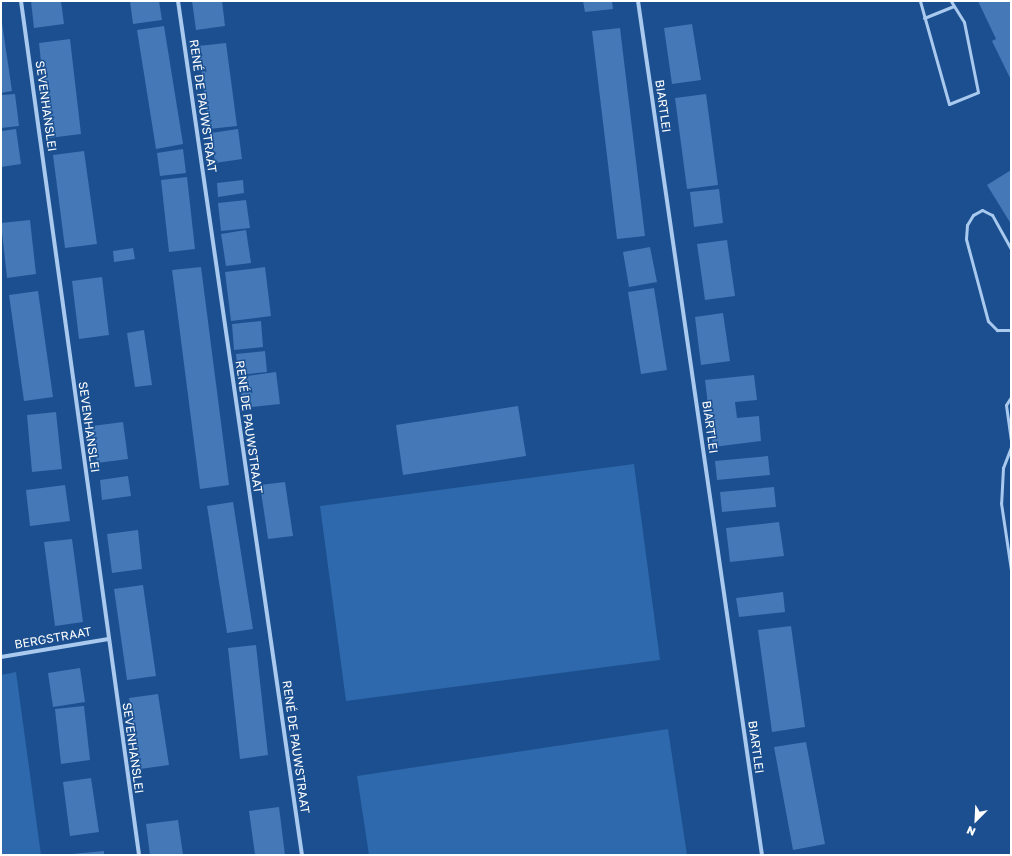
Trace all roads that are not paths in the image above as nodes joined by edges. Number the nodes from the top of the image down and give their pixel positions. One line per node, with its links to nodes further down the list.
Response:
1 (21, 1): 14 (street, SEVENHANSLEI)
2 (178, 1): 17 (street, RENÉ DE PAUWSTRAAT)
3 (638, 1): 18 (street, BIARTLEI)
4 (920, 1): 7 (lane)
5 (951, 1): 6 (lane)
6 (954, 6): 7 (lane); 7 (lane)
7 (924, 18)
8 (1011, 250): 9 (lane)
9 (1011, 330)
10 (1011, 397): 11 (lane)
11 (1011, 439)
12 (1011, 447): 13 (lane)
13 (1011, 570)
14 (108, 639): 15 (street, BERGSTRAAT); 16 (street, SEVENHANSLEI)
15 (1, 657)
16 (139, 855)
17 (302, 855)
18 (762, 855)

